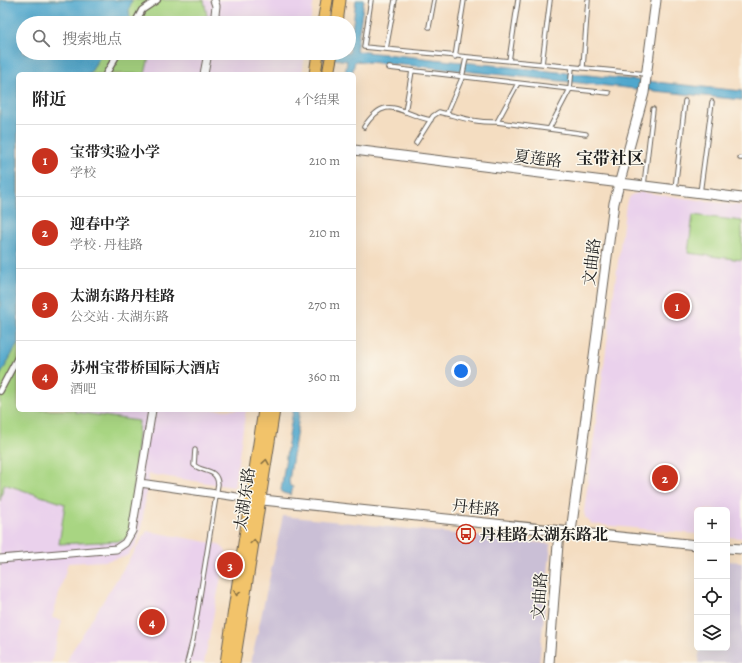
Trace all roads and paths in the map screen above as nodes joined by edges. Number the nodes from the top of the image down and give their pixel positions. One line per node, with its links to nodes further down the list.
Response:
1 (157, 0): 13 (street)
2 (214, 0): 14 (street)
3 (327, 0): 15 (main road)
4 (340, 0): 16 (main road)
5 (372, 0): 18 (lane)
6 (395, 0): 18 (lane)
7 (434, 0): 17 (lane)
8 (464, 0): 19 (lane)
9 (518, 0): 25 (lane)
10 (550, 0): 26 (lane)
11 (588, 0): 28 (lane)
12 (656, 0): 35 (street, 文曲路)
13 (138, 16)
14 (215, 16)
15 (324, 16)
16 (337, 16)
17 (429, 27)
18 (386, 49): 19 (lane)
19 (455, 57): 20 (lane)
20 (465, 59): 25 (lane); 36 (lane)
21 (114, 60): 31 (street)
22 (207, 60): 32 (street)
23 (317, 60): 33 (main road)
24 (330, 60): 34 (main road)
25 (509, 61): 26 (lane)
26 (542, 64): 27 (lane)
27 (572, 67): 28 (lane); 38 (lane)
28 (583, 67): 35 (lane)
29 (390, 68): 30 (lane)
30 (412, 71): 36 (lane); 43 (lane)
31 (107, 72)
32 (204, 72)
33 (315, 72)
34 (328, 72)
35 (647, 76): 52 (street, 文曲路)
36 (462, 78): 37 (lane); 44 (lane)
37 (517, 84): 38 (lane); 46 (lane)
38 (570, 87): 39 (lane); 48 (lane)
39 (609, 94)
40 (685, 101): 54 (lane)
41 (712, 102): 55 (lane)
42 (652, 109): 53 (lane)
43 (404, 112): 45 (lane); 47 (lane)
44 (447, 114): 45 (lane); 46 (lane)
45 (431, 120): 50 (lane)
46 (498, 122): 48 (lane)
47 (364, 127)
48 (549, 129): 49 (lane)
49 (586, 134)
50 (416, 143)
51 (356, 150): 52 (street, 夏莲路)
52 (618, 183): 53 (street, 夏莲路); 67 (street, 文曲路)
53 (644, 186): 54 (street, 夏莲路)
54 (674, 190): 55 (street, 夏莲路)
55 (700, 193): 56 (street, 夏莲路)
56 (742, 198)
57 (16, 361): 58 (street)
58 (0, 391)
59 (152, 412): 63 (street)
60 (264, 412): 65 (main road, 太湖东路)
61 (274, 412): 65 (main road, 太湖东路, one-way to 61)
62 (195, 450): 64 (lane)
63 (140, 482): 64 (street); 71 (street)
64 (216, 493): 65 (street); 72 (lane)
65 (255, 500): 66 (street, 丹桂路); 73 (main road, 太湖东路, one-way to 73); 74 (main road, 太湖东路, one-way to 65)
66 (559, 531): 67 (street, 丹桂路); 75 (street, 文曲路)
67 (571, 532): 68 (street, 丹桂路)
68 (694, 545)
69 (730, 548): 70 (street)
70 (742, 549)
71 (0, 559)
72 (187, 663)
73 (226, 663)
74 (234, 663)
75 (549, 663)

